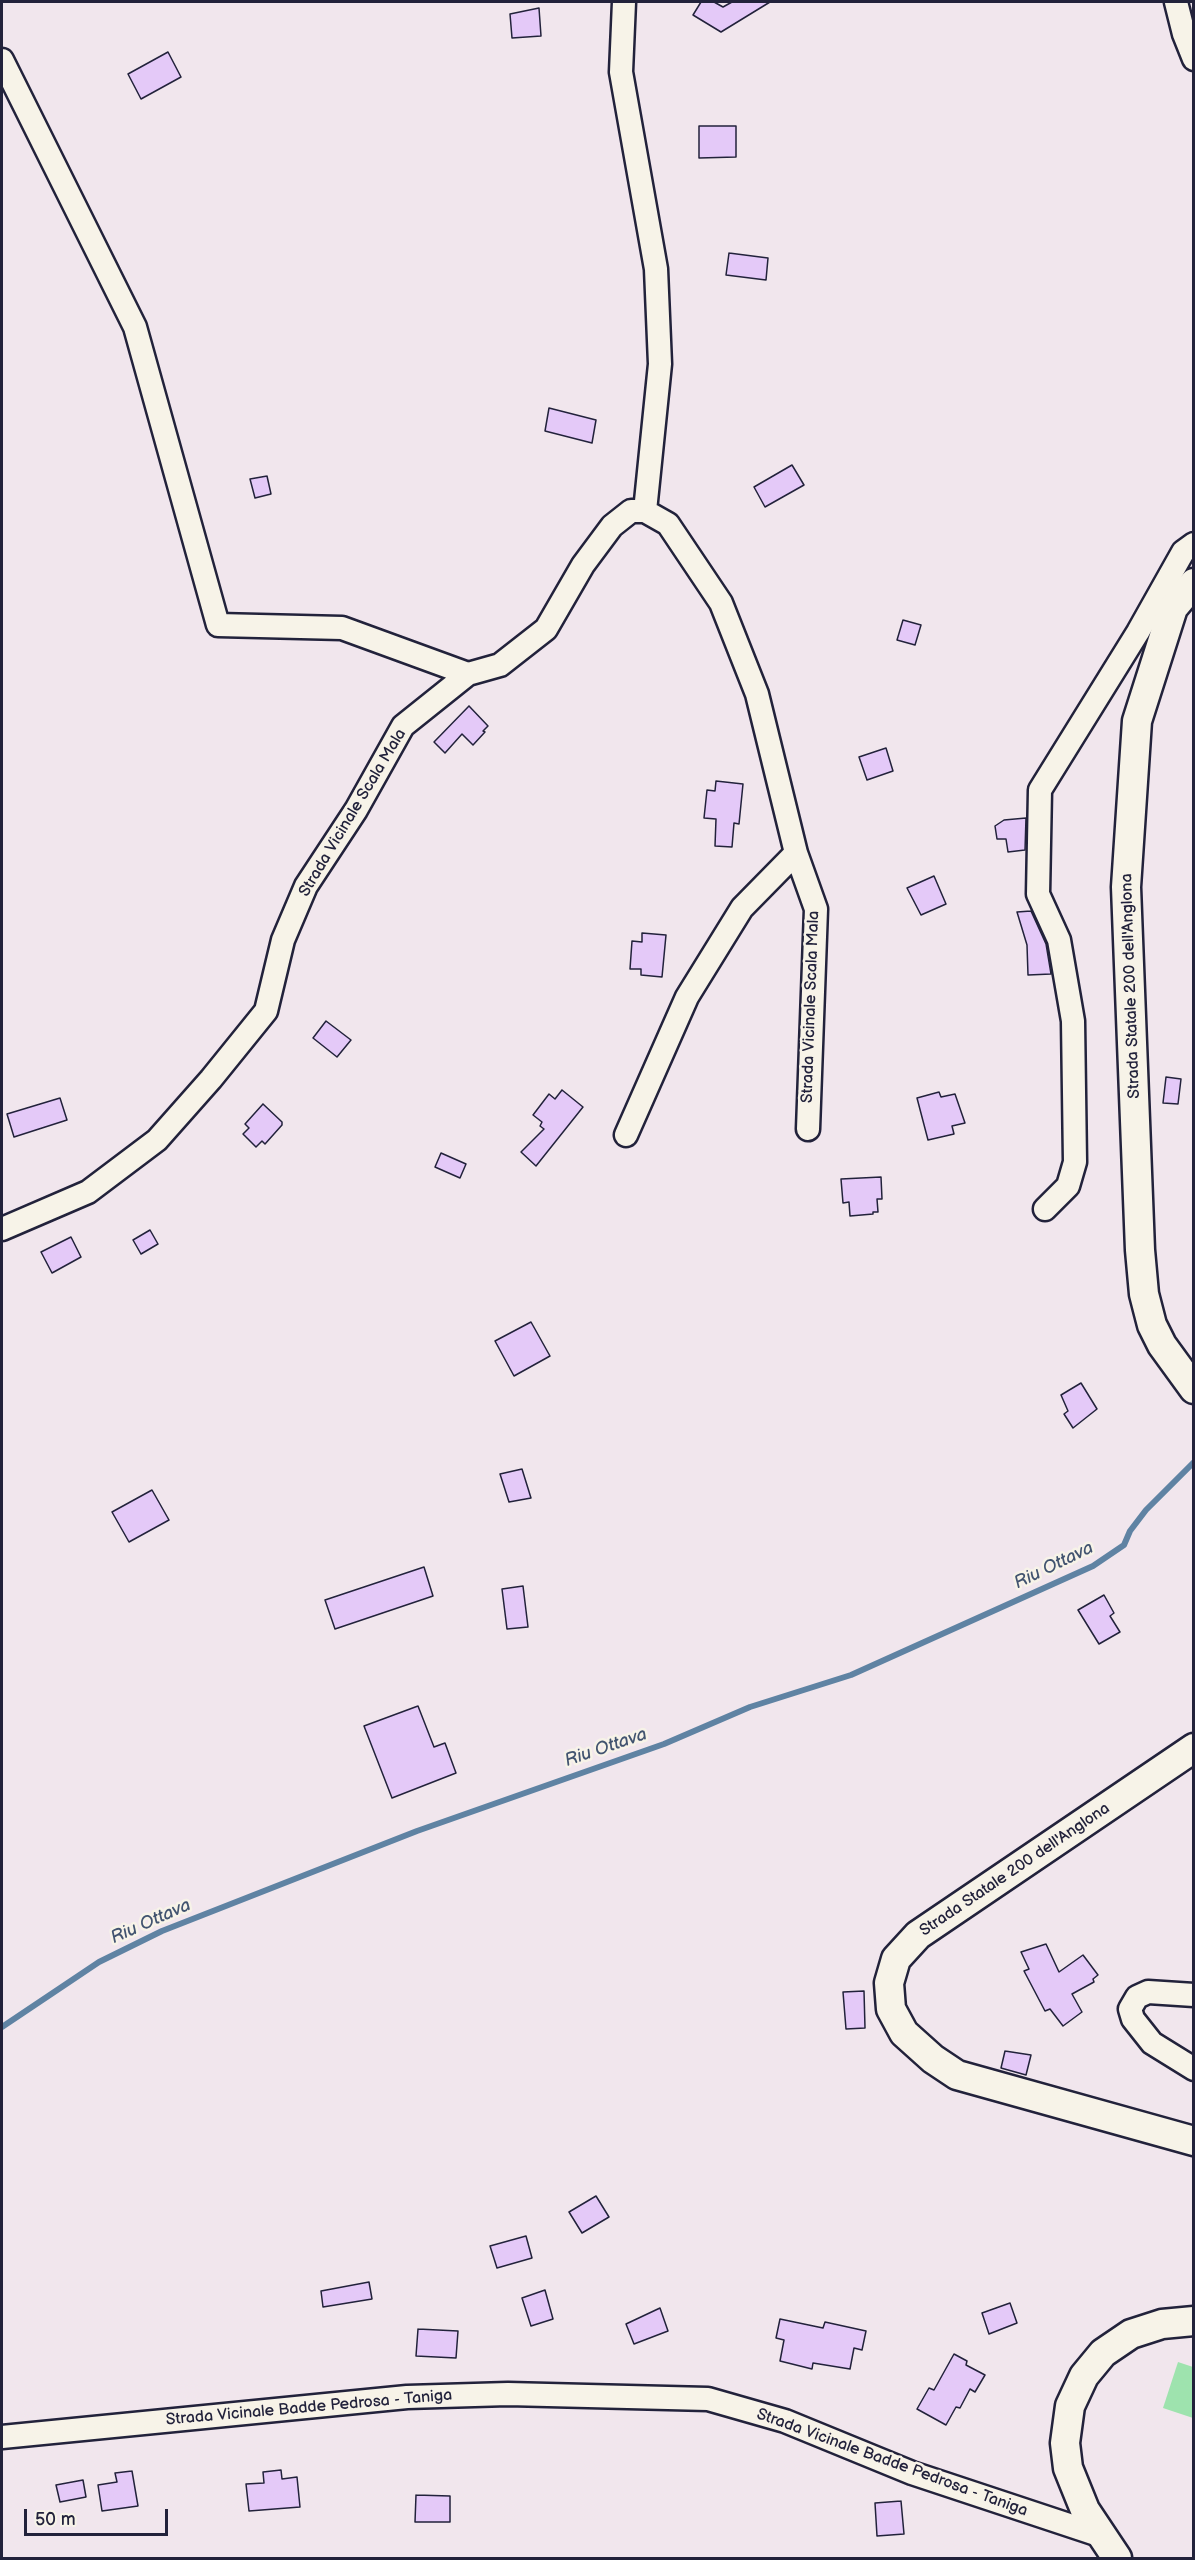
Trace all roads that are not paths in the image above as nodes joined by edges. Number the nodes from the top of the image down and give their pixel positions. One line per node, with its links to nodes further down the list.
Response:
1 (624, 2): 5 (street)
2 (1176, 2): 3 (street)
3 (1194, 58)
4 (2, 60): 8 (street)
5 (645, 511): 8 (street, Strada Vicinale Scala Mala); 9 (street, Strada Vicinale Scala Mala)
6 (1194, 544): 12 (street)
7 (1192, 586): 14 (main road, Strada Statale 200 dell'Anglona)
8 (468, 674): 13 (street, Strada Vicinale Scala Mala)
9 (796, 853): 10 (street, Strada Vicinale Scala Mala); 11 (street)
10 (808, 1129)
11 (626, 1135)
12 (1045, 1209)
13 (2, 1229)
14 (1194, 1389)
15 (1194, 1748): 18 (main road, Strada Statale 200 dell'Anglona)
16 (1194, 1995): 17 (street)
17 (1194, 2069)
18 (1194, 2141)
19 (1194, 2321): 21 (main road)
20 (2, 2437): 21 (street, Strada Vicinale Badde Pedrosa - Taniga)
21 (1099, 2535): 22 (main road)
22 (1117, 2559)

